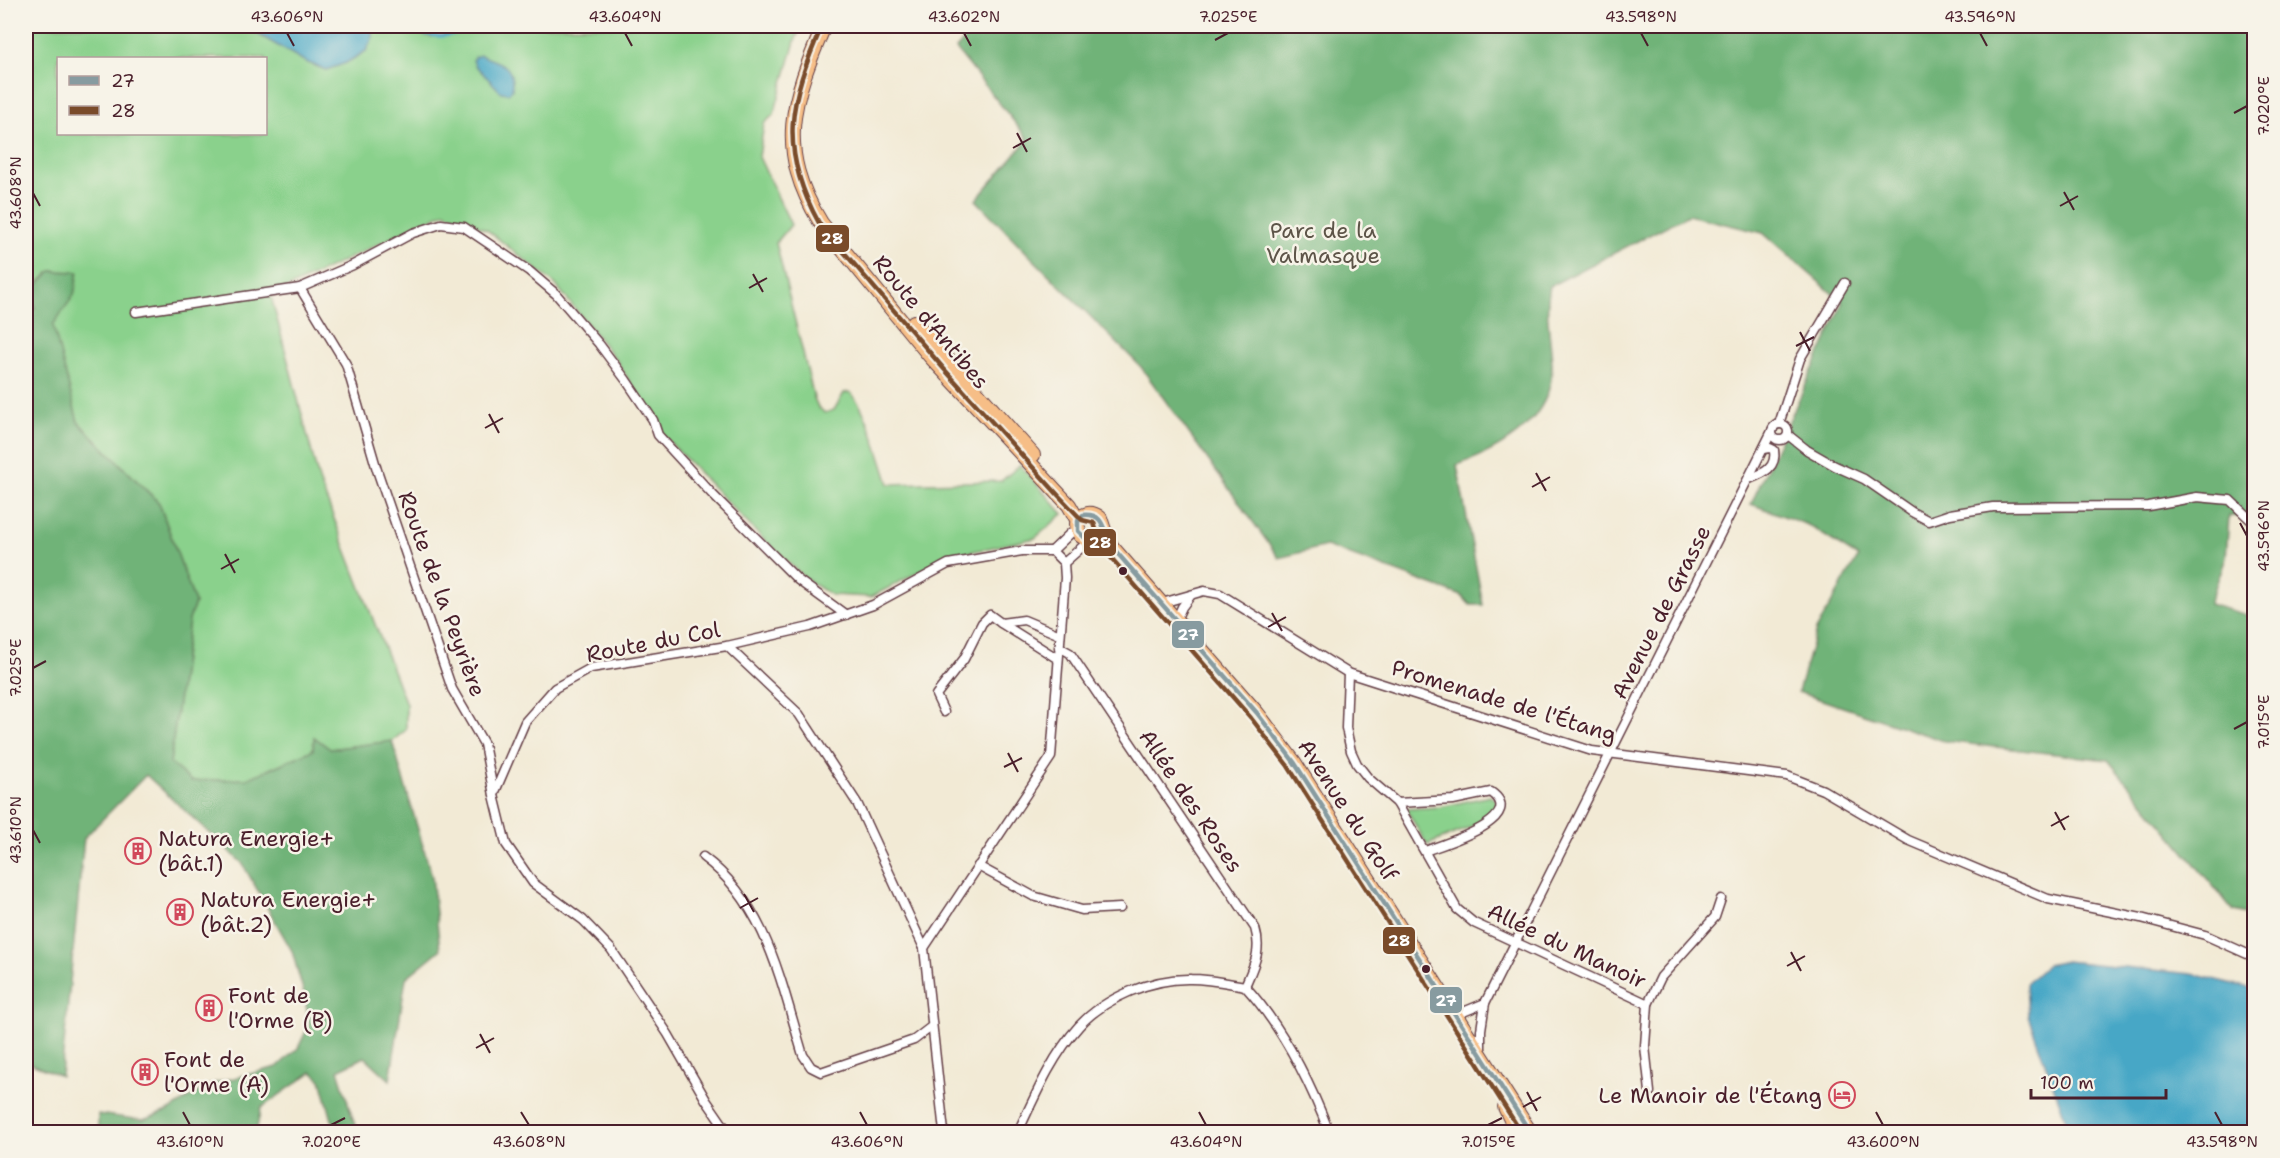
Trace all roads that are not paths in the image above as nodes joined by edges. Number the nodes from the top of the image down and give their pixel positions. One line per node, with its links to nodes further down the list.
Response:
1 (824, 26): 6 (main road, Route d'Antibes)
2 (830, 26): 6 (main road, Route d'Antibes)
3 (1845, 283): 7 (street, Avenue de Grasse)
4 (300, 288): 5 (street); 19 (street); 29 (street, Route de la Peyrière)
5 (136, 312)
6 (916, 331): 12 (main road, Route d'Antibes)
7 (1776, 427): 8 (street); 9 (street, Avenue de Grasse)
8 (1786, 438): 10 (street); 13 (street)
9 (1764, 449): 10 (street); 11 (street, Avenue de Grasse)
10 (1774, 450): 11 (street)
11 (1749, 479): 28 (street, Avenue de Grasse)
12 (1081, 521): 14 (main road); 14 (main road); 15 (street)
13 (2253, 521)
14 (1096, 536): 16 (street); 18 (main road, Avenue du Golf); 44 (main road, Avenue du Golf)
15 (1052, 551): 16 (street); 19 (street, Route du Col)
16 (1064, 563): 22 (street)
17 (1191, 595): 18 (street, Promenade de l'Étang); 20 (street); 26 (street, Promenade de l'Étang)
18 (1162, 603): 20 (main road, Avenue du Golf)
19 (846, 615): 23 (street, Route du Col)
20 (1176, 620): 42 (main road, Avenue du Golf)
21 (1001, 623): 22 (street); 25 (street); 27 (street)
22 (1060, 635): 24 (street)
23 (727, 646): 29 (street, Route du Col); 37 (street)
24 (1059, 647): 25 (street); 39 (street, Allée des Roses)
25 (1058, 659): 33 (street)
26 (1348, 673): 28 (street, Promenade de l'Étang); 30 (street, Allée du Manoir)
27 (944, 712)
28 (1609, 754): 36 (street, Avenue de Grasse); 38 (street, Promenade de l'Étang)
29 (494, 795): 47 (street, Route de la Peyrière)
30 (1397, 803): 31 (street, Allée du Manoir); 31 (street)
31 (1425, 851): 36 (street, Allée du Manoir)
32 (703, 857): 43 (street)
33 (978, 866): 35 (street); 37 (street)
34 (1721, 899): 41 (street)
35 (1120, 908)
36 (1515, 943): 40 (street, Avenue de Grasse); 41 (street, Allée du Manoir)
37 (924, 948): 43 (street)
38 (2254, 957)
39 (1245, 986): 49 (street); 50 (street)
40 (1485, 1004): 42 (street); 45 (street, Avenue de Grasse)
41 (1648, 1004): 46 (street)
42 (1456, 1015): 44 (main road); 45 (main road, Avenue du Golf)
43 (931, 1027): 48 (street)
44 (1460, 1036): 51 (main road, Avenue du Golf)
45 (1480, 1052): 52 (main road, Avenue du Golf)
46 (1650, 1092)
47 (728, 1132)
48 (944, 1132)
49 (1018, 1132)
50 (1329, 1132)
51 (1517, 1132)
52 (1530, 1132)

